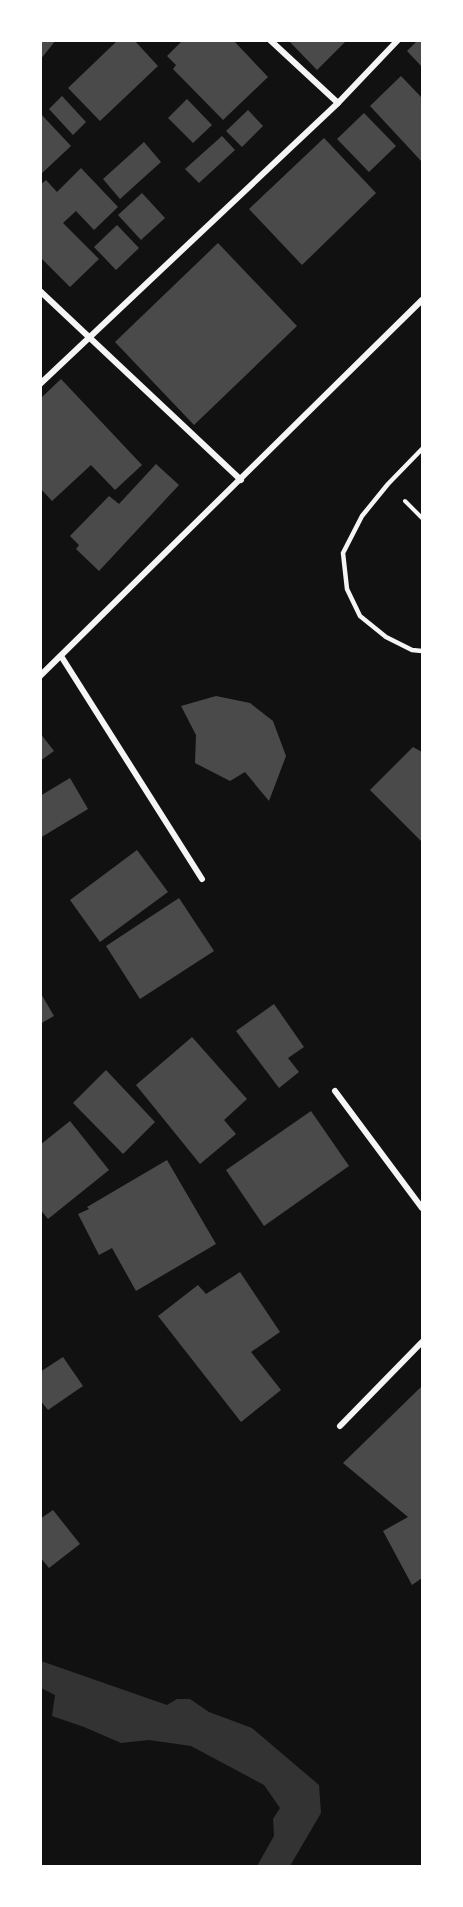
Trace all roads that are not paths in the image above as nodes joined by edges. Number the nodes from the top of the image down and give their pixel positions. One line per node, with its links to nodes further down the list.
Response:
1 (270, 40): 3 (street)
2 (398, 40): 3 (street)
3 (338, 103): 6 (street)
4 (40, 291): 6 (street)
5 (423, 300): 9 (street)
6 (90, 336): 7 (street); 9 (street)
7 (40, 384)
8 (423, 449): 10 (lane)
9 (241, 480): 11 (street)
10 (423, 651)
11 (61, 656): 12 (street); 13 (street)
12 (40, 676)
13 (202, 879)
14 (335, 1091): 15 (street)
15 (423, 1208)
16 (423, 1342): 17 (street)
17 (340, 1426)

